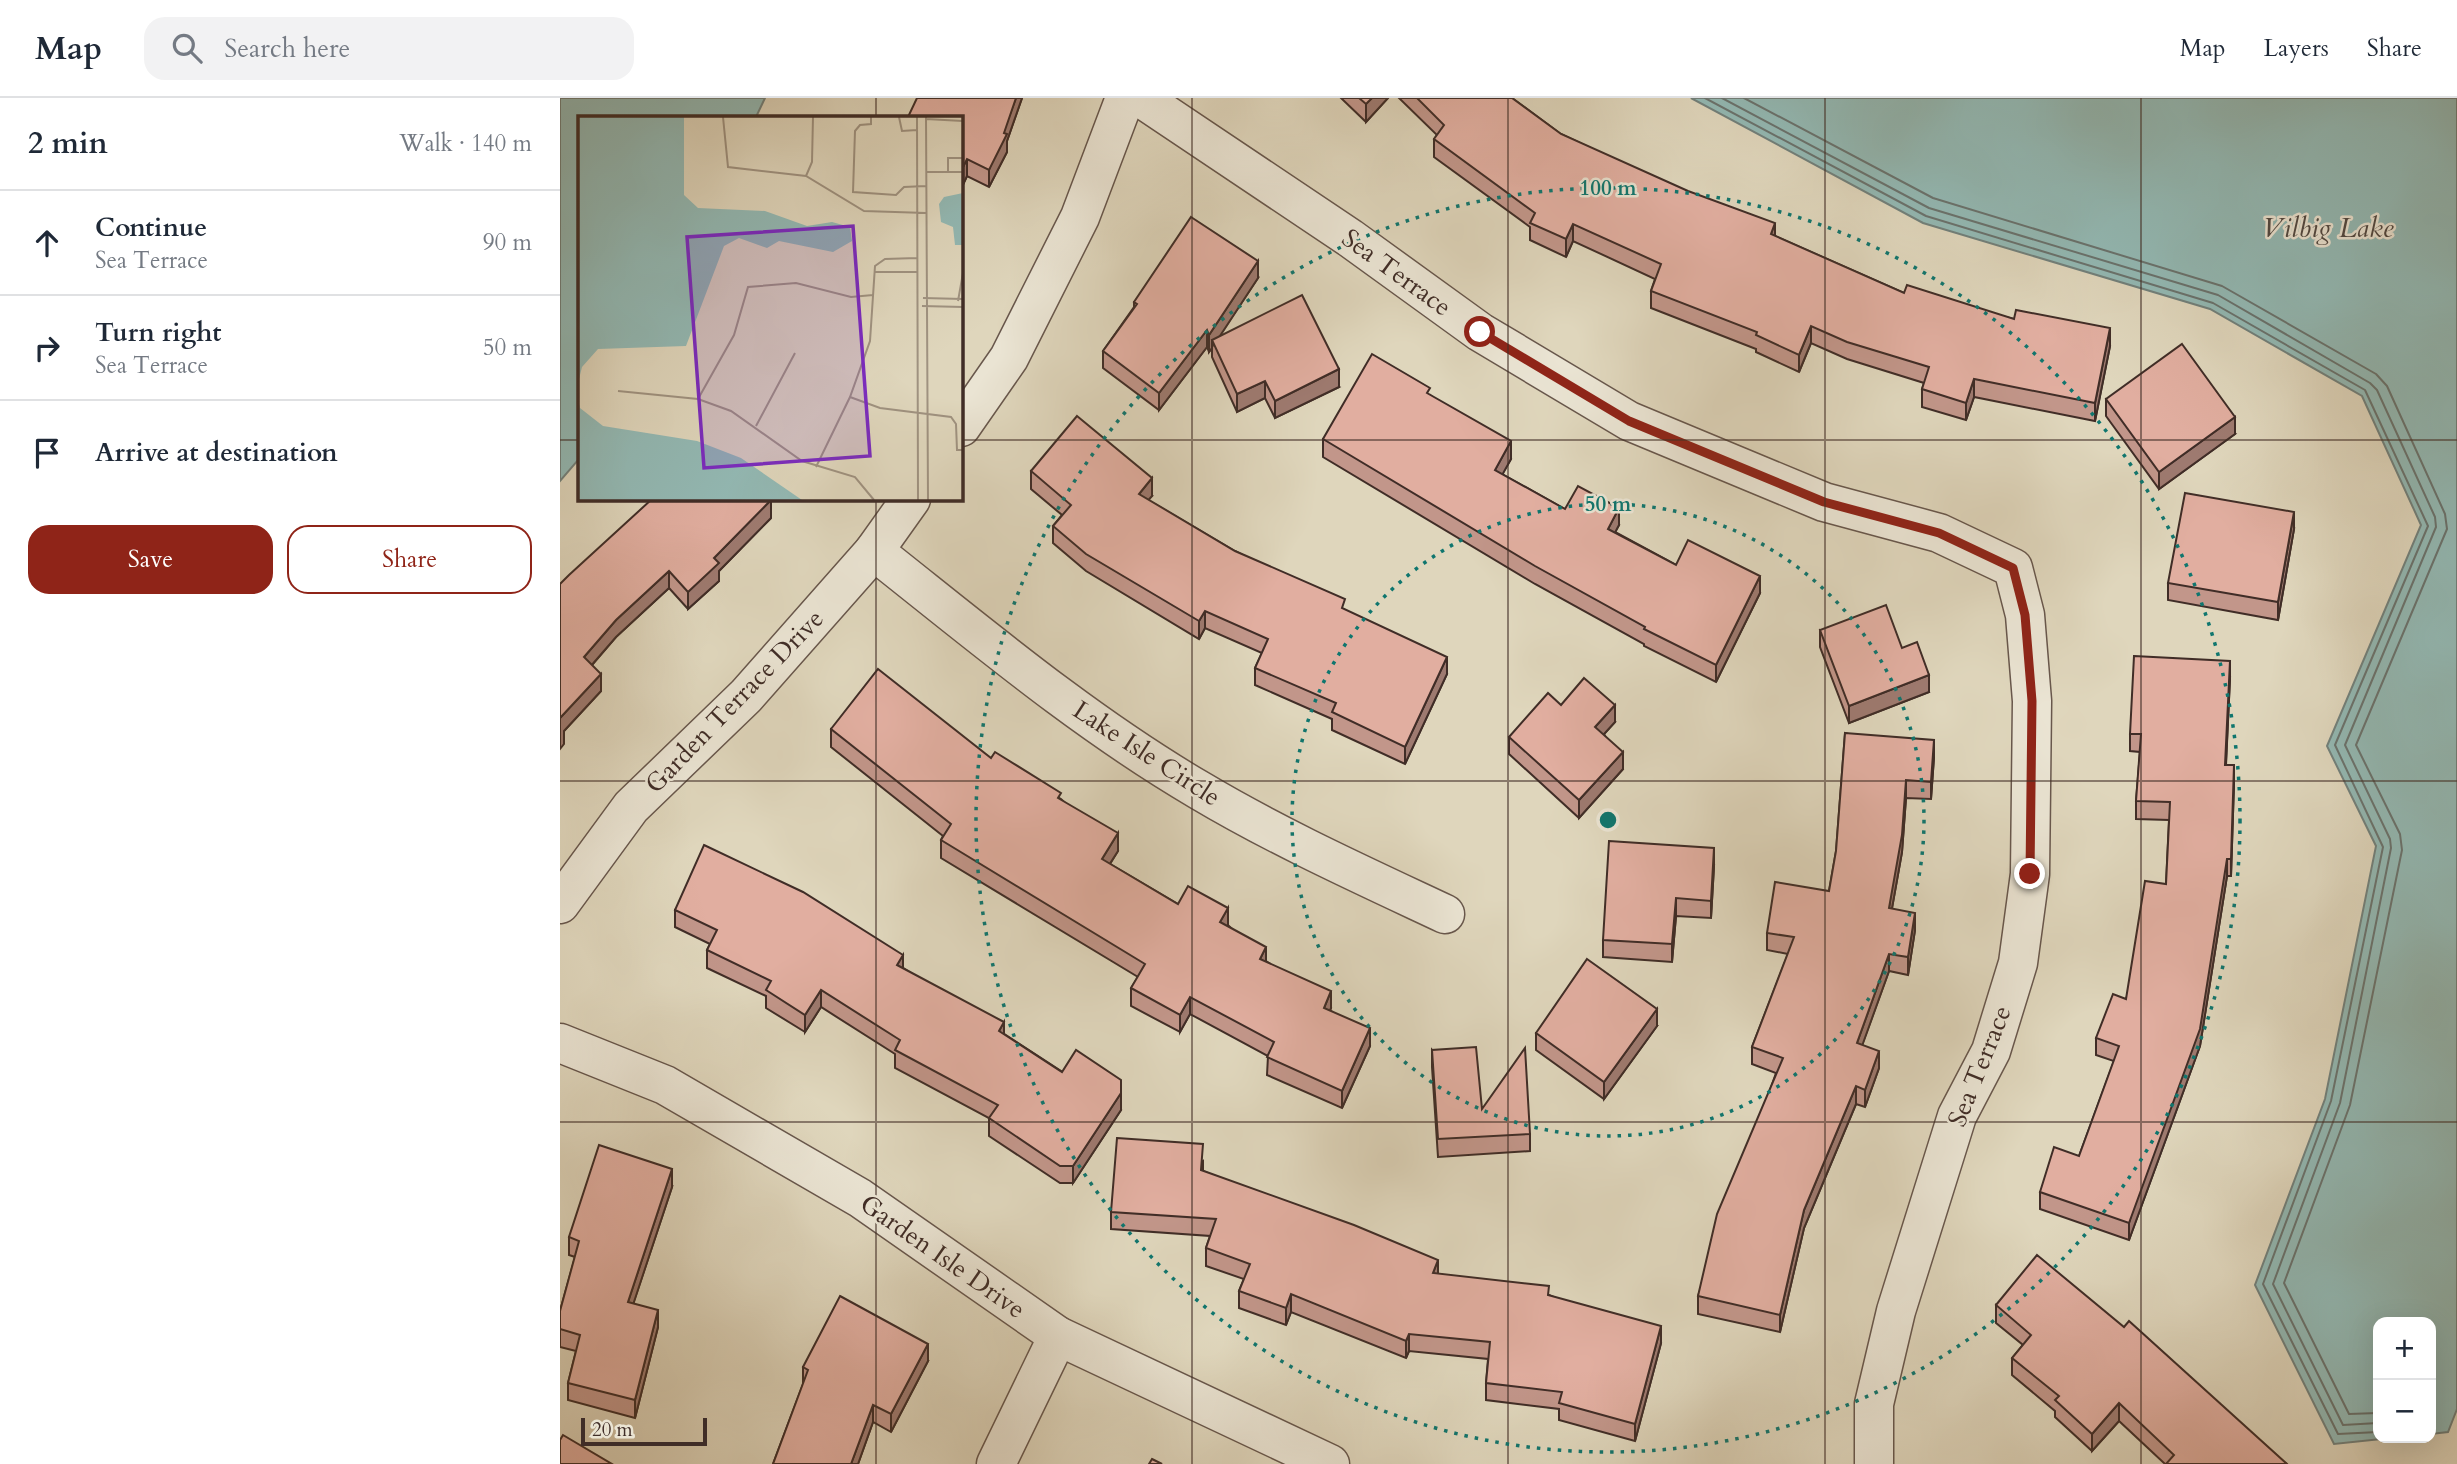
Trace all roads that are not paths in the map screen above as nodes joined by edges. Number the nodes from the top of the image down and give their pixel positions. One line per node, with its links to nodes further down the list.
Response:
1 (1125, 98): 3 (street)
2 (1141, 98): 12 (street, Sea Terrace)
3 (962, 426)
4 (910, 500): 5 (street, Garden Terrace Drive)
5 (874, 551): 6 (street, Garden Terrace Drive); 7 (street, Lake Isle Circle)
6 (560, 904)
7 (1445, 914)
8 (560, 1043): 9 (street, Garden Isle Drive)
9 (1058, 1336): 10 (street); 11 (street, Garden Isle Drive)
10 (996, 1464)
11 (1330, 1464)
12 (1874, 1464)

